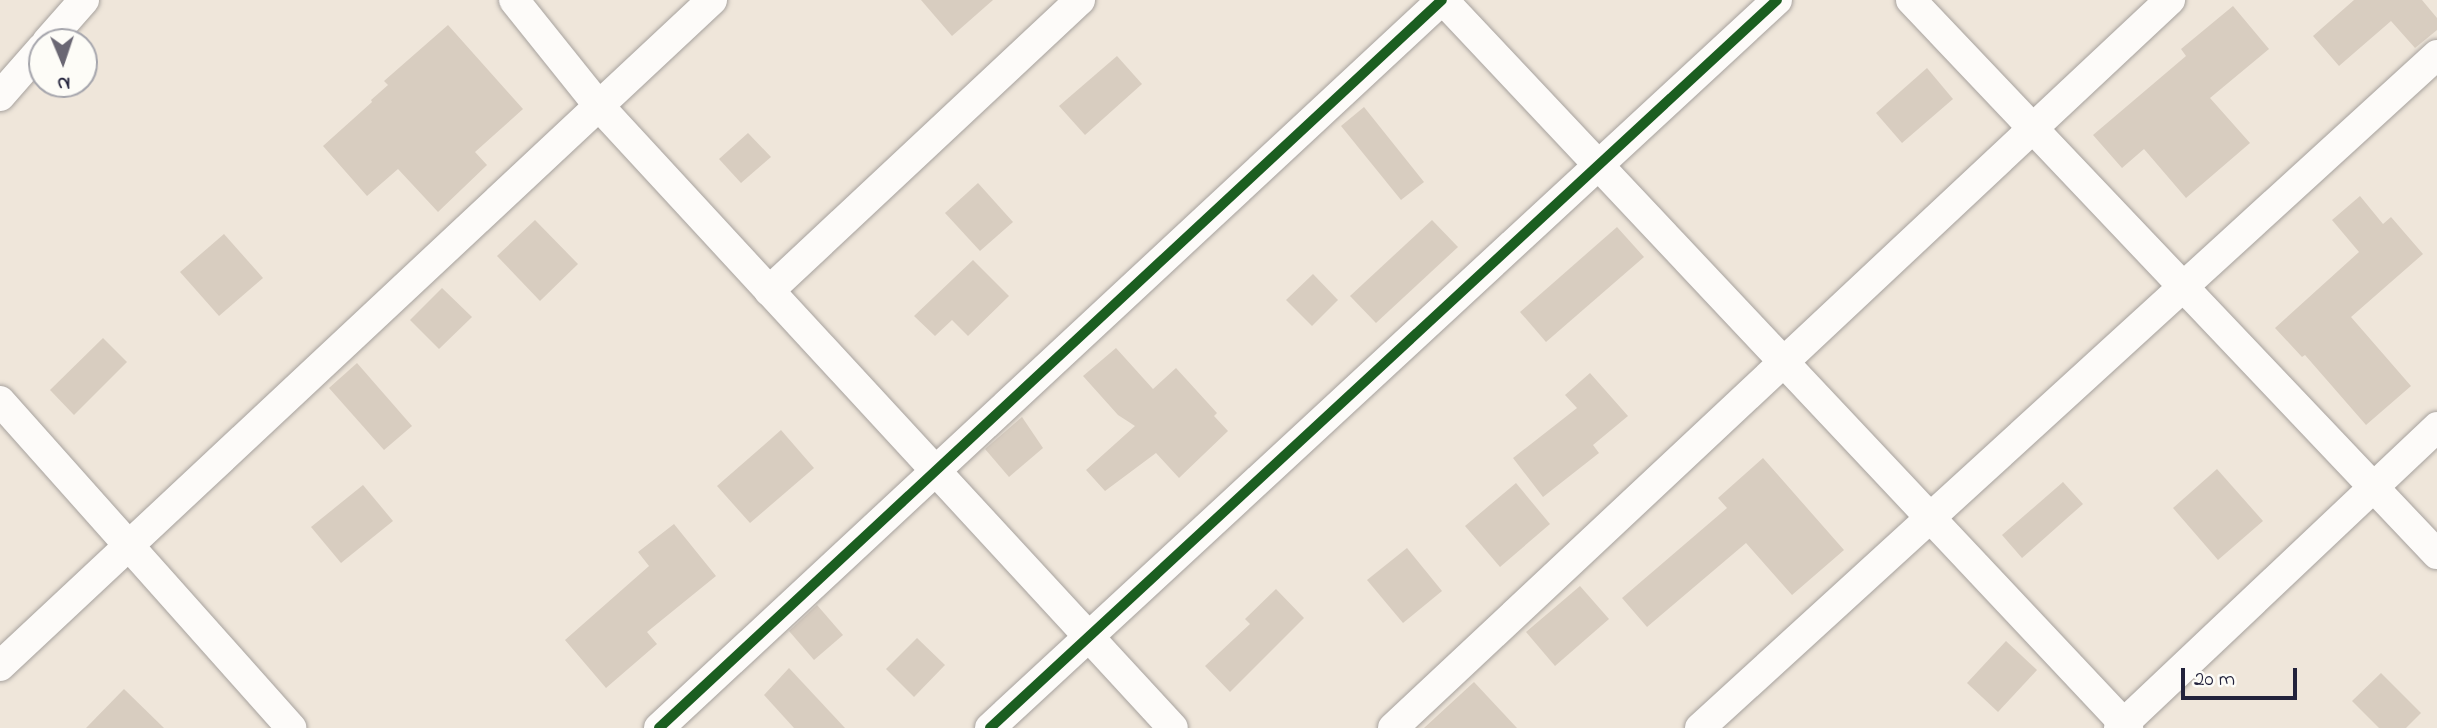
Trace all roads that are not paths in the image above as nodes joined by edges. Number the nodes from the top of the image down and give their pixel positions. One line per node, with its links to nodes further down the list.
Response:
1 (84, 0): 9 (street)
2 (514, 0): 13 (street)
3 (712, 0): 13 (street)
4 (1080, 0): 17 (street)
5 (1443, 0): 15 (street); 21 (street)
6 (1777, 0): 15 (street)
7 (1911, 0): 14 (street)
8 (2170, 0): 14 (street)
9 (59, 28)
10 (2437, 55): 16 (street)
11 (28, 64): 12 (street)
12 (0, 96)
13 (599, 106): 17 (street); 24 (street)
14 (2032, 130): 16 (street); 18 (street)
15 (1599, 165): 18 (street); 26 (street)
16 (2183, 287): 22 (street); 23 (street)
17 (769, 291): 21 (street)
18 (1784, 363): 23 (street); 33 (street)
19 (0, 401): 24 (street)
20 (2437, 427): 22 (street)
21 (936, 471): 26 (street); 30 (street)
22 (2374, 486): 25 (street); 28 (street)
23 (1930, 518): 28 (street); 34 (street)
24 (129, 546): 27 (street); 29 (street)
25 (2437, 554)
26 (1089, 637): 31 (street); 32 (street)
27 (0, 666)
28 (2123, 726)
29 (291, 728)
30 (659, 728)
31 (990, 728)
32 (1173, 728)
33 (1393, 728)
34 (1700, 728)

